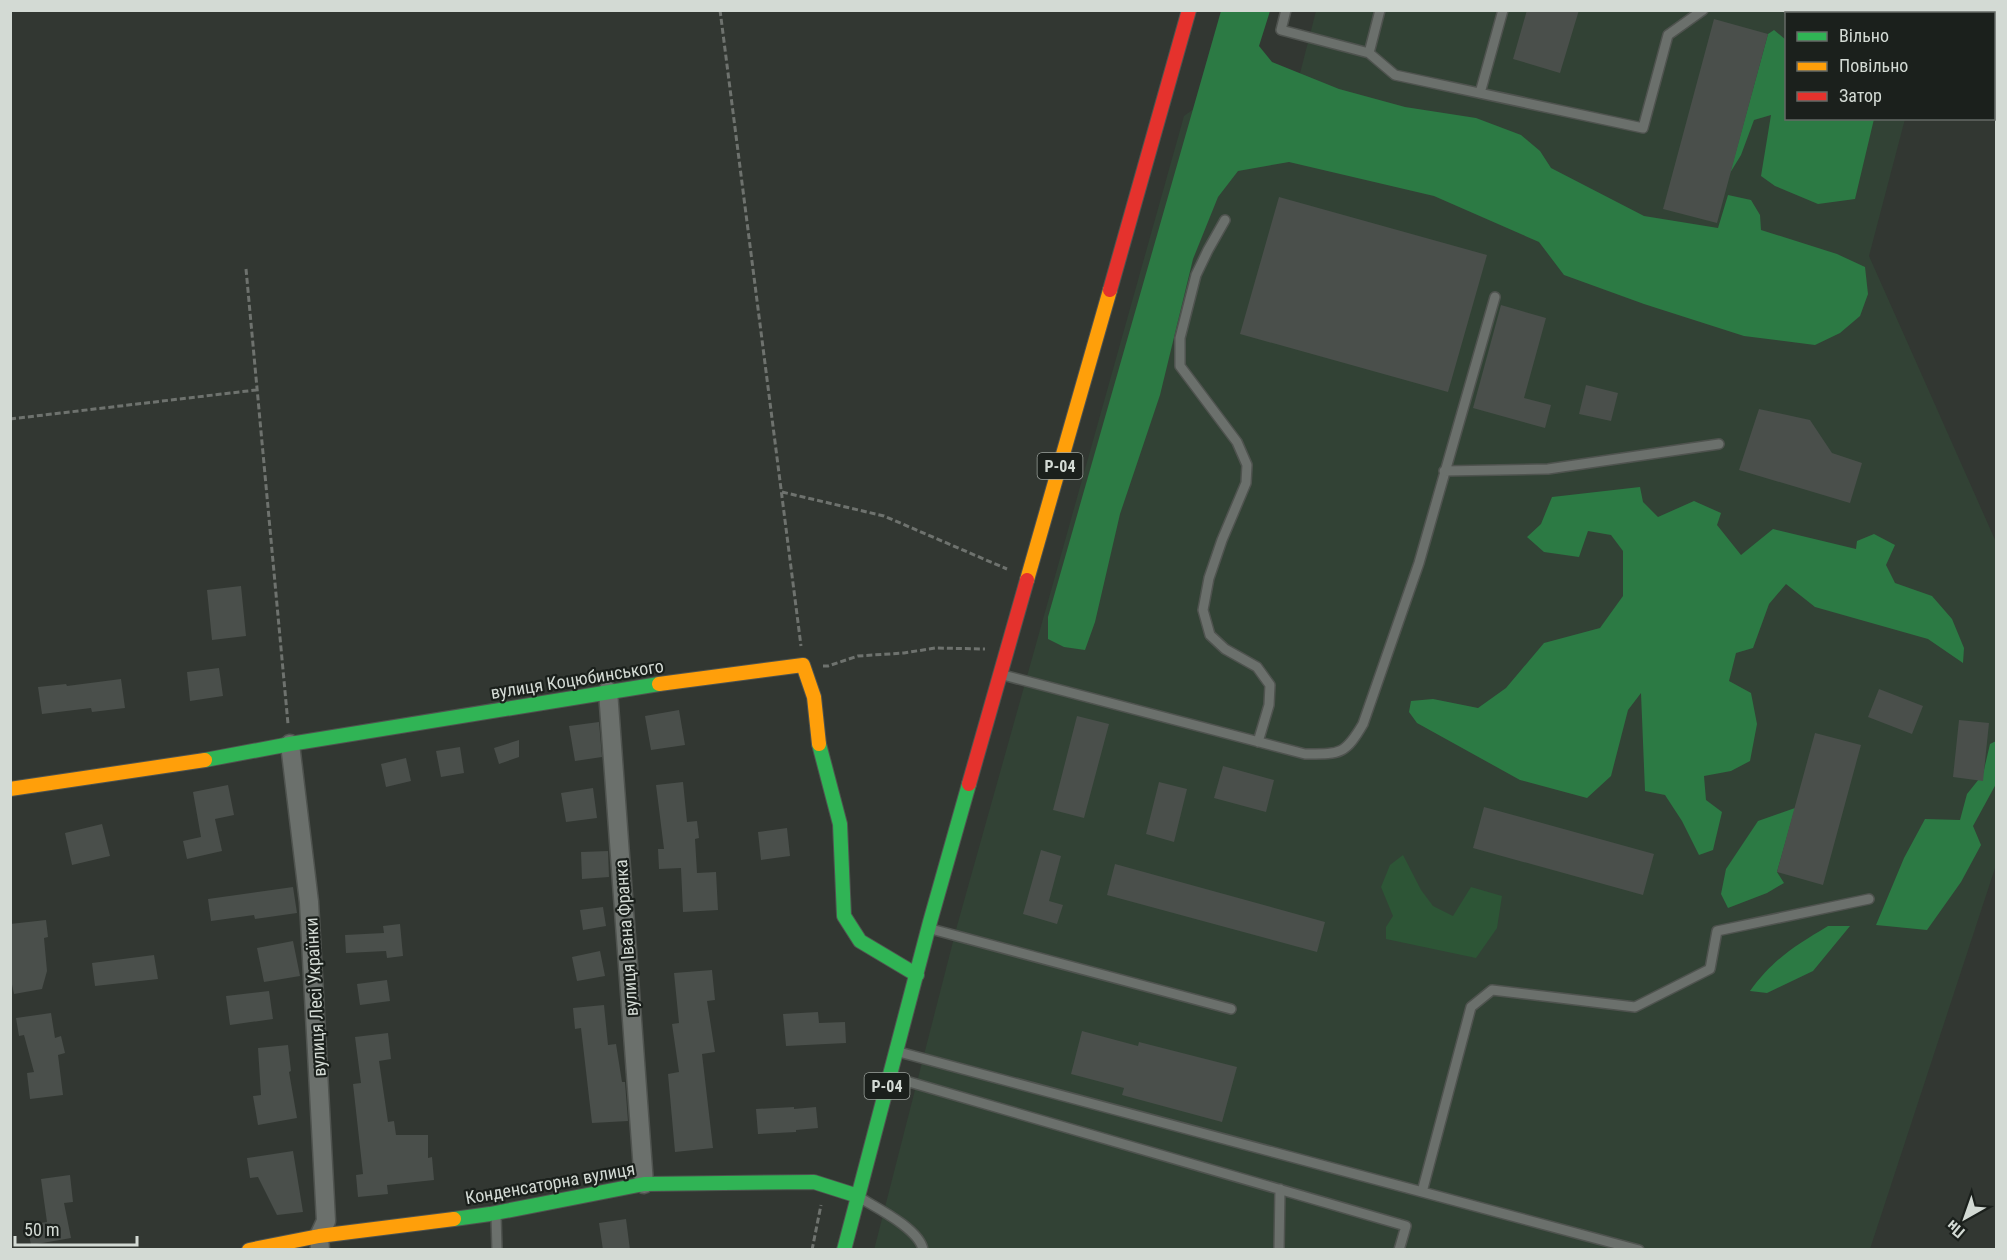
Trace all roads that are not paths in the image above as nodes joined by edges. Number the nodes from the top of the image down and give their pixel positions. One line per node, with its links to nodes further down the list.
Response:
1 (1189, 10): 14 (street, Р-04)
2 (1286, 10): 8 (lane)
3 (1380, 10): 8 (lane)
4 (1503, 10): 9 (lane)
5 (1703, 10): 9 (lane)
6 (1789, 10): 7 (lane)
7 (1816, 12)
8 (1369, 53): 9 (lane)
9 (1480, 93)
10 (1225, 220): 16 (lane)
11 (1495, 297): 13 (lane)
12 (1719, 444): 13 (lane)
13 (1444, 471): 16 (lane)
14 (1001, 674): 16 (lane); 20 (street, Р-04)
15 (608, 691): 17 (street, вулиця Коцюбинського); 21 (street, вулиця Коцюбинського); 25 (street, вулиця Івана Франка)
16 (1258, 742)
17 (290, 744): 18 (street, вулиця Коцюбинського); 30 (street, вулиця Лесі Українки)
18 (10, 789)
19 (1869, 899): 27 (lane)
20 (929, 925): 21 (street, Р-04); 22 (lane)
21 (916, 975): 23 (street, Р-04)
22 (1231, 1009)
23 (897, 1051): 24 (street, Р-04); 27 (lane)
24 (890, 1077): 26 (lane); 28 (street, Р-04)
25 (644, 1184): 28 (street, Конденсаторна вулиця); 29 (street, Конденсаторна вулиця)
26 (1280, 1189): 35 (lane); 36 (lane)
27 (1422, 1192): 37 (lane)
28 (858, 1197): 33 (street, Р-04); 34 (lane)
29 (495, 1213): 30 (street, Конденсаторна вулиця); 32 (lane)
30 (319, 1243): 31 (street, Конденсаторна вулиця)
31 (249, 1250)
32 (497, 1250)
33 (844, 1250)
34 (923, 1250)
35 (1279, 1250)
36 (1399, 1250)
37 (1639, 1250)

